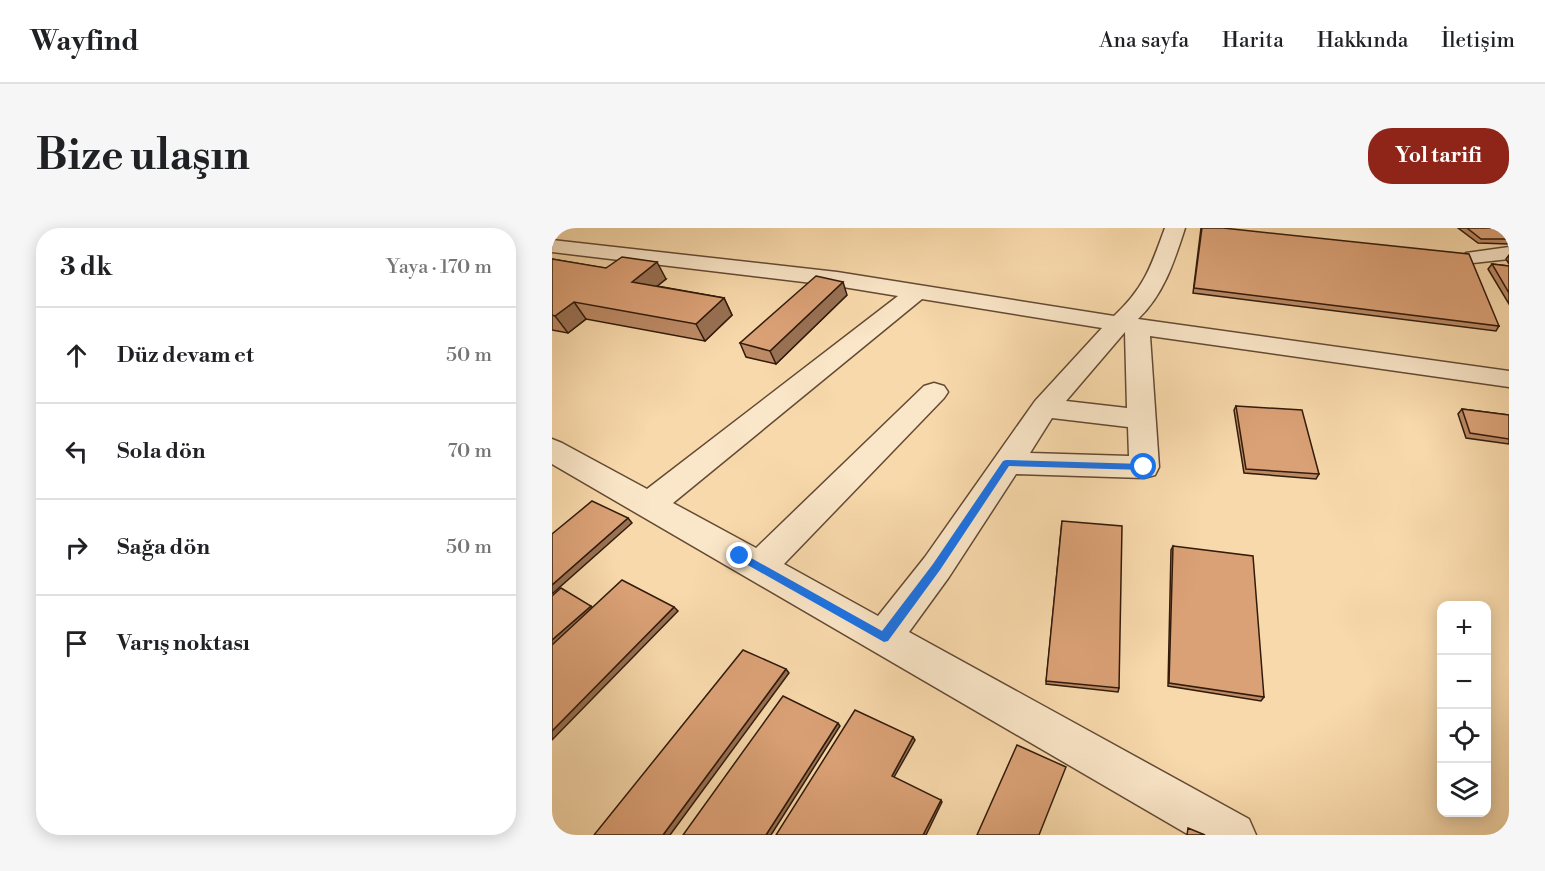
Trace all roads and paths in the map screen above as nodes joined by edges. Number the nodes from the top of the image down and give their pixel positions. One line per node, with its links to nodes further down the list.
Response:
1 (1175, 228): 6 (street)
2 (552, 246): 5 (street)
3 (1509, 254): 4 (street)
4 (1473, 257)
5 (917, 292): 6 (street); 13 (street)
6 (1128, 326): 7 (street); 9 (street); 10 (street)
7 (1509, 379)
8 (934, 392): 14 (street)
9 (1045, 408): 10 (street); 12 (street)
10 (1142, 419): 12 (street)
11 (552, 450): 13 (street)
12 (1006, 463): 15 (street)
13 (649, 505): 14 (street)
14 (759, 567): 15 (street)
15 (884, 637): 16 (street)
16 (1233, 835)

